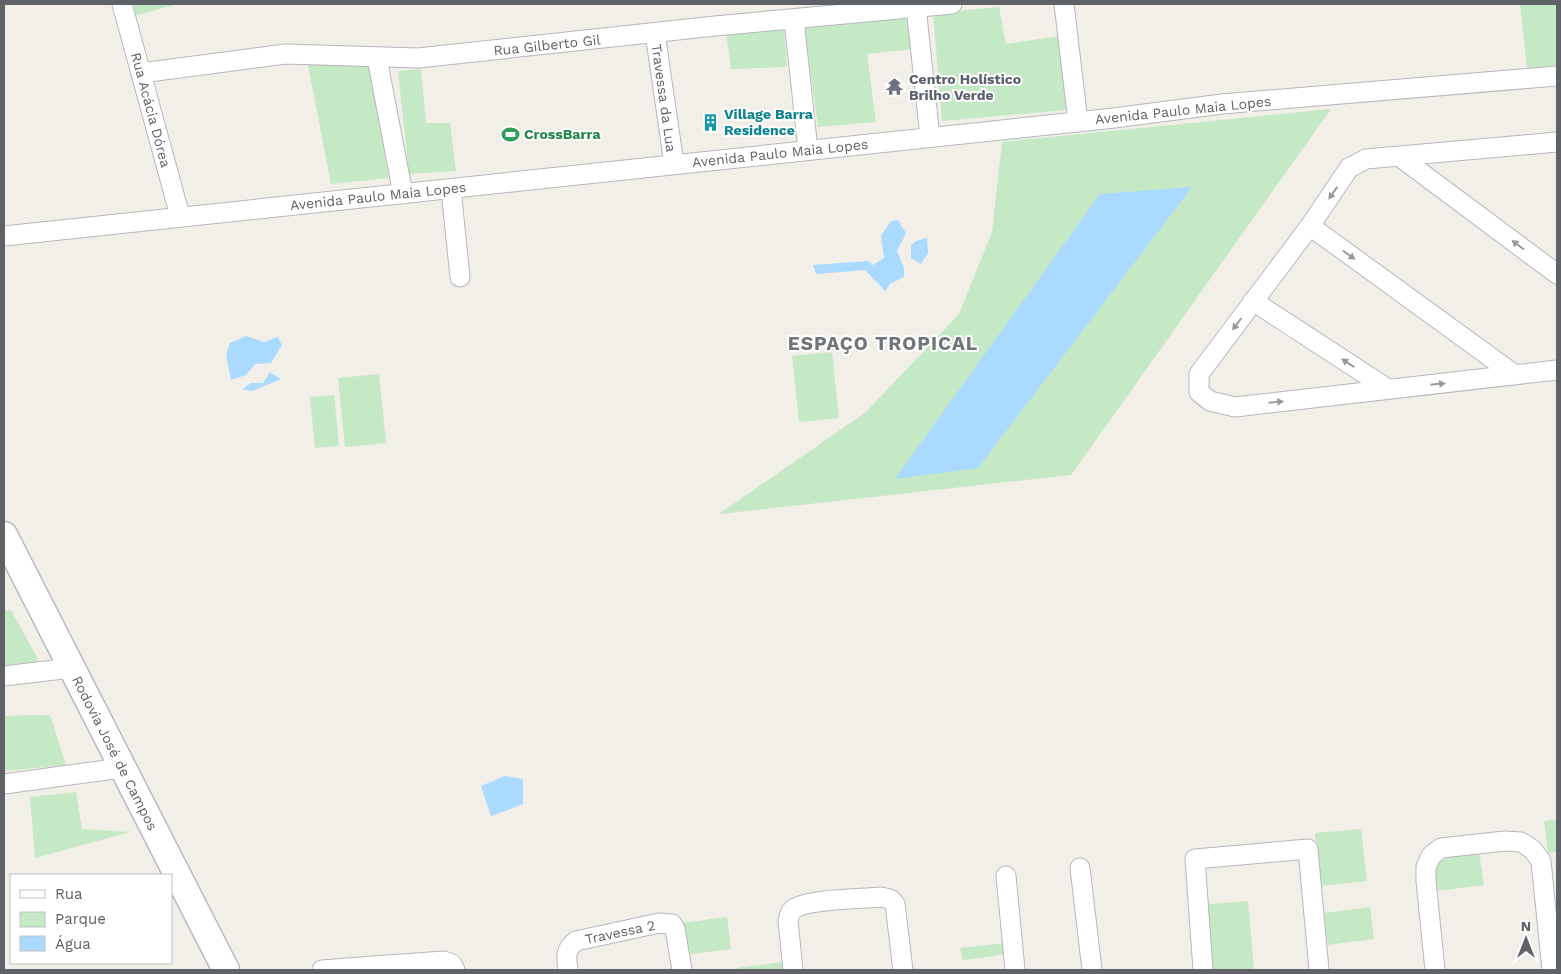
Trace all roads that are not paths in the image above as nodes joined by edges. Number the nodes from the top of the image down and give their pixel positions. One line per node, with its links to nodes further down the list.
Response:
1 (122, 4): 8 (street, Rua Acácia Dórea)
2 (952, 4): 4 (street, Rua Gilberto Gil)
3 (1064, 4): 10 (street)
4 (916, 7): 5 (street, Rua Gilberto Gil); 11 (street)
5 (794, 20): 6 (street, Rua Gilberto Gil); 13 (street)
6 (655, 33): 7 (street, Rua Gilberto Gil); 16 (street, Travessa da Lua)
7 (377, 58): 8 (street, Rua Gilberto Gil); 18 (street)
8 (141, 72): 19 (street, Rua Acácia Dórea)
9 (1557, 76): 10 (street, Avenida Paulo Maia Lopes)
10 (1078, 122): 11 (street, Avenida Paulo Maia Lopes)
11 (930, 137): 13 (street, Avenida Paulo Maia Lopes)
12 (1549, 143): 14 (street); 15 (street)
13 (808, 150): 16 (street, Avenida Paulo Maia Lopes)
14 (1557, 155)
15 (1400, 157): 20 (street, one-way to 20); 22 (street, one-way to 15)
16 (674, 164): 17 (street, Avenida Paulo Maia Lopes)
17 (451, 189): 18 (street, Avenida Paulo Maia Lopes); 23 (street)
18 (403, 194): 19 (street, Avenida Paulo Maia Lopes)
19 (180, 216): 21 (street, Avenida Paulo Maia Lopes)
20 (1310, 226): 24 (street); 26 (street, one-way to 26)
21 (4, 236)
22 (1557, 274)
23 (460, 277)
24 (1254, 301): 27 (street, one-way to 24); 27 (street, one-way to 27)
25 (1557, 370): 26 (street)
26 (1515, 375): 27 (street, one-way to 26)
27 (1388, 389)
28 (4, 535): 29 (main road, Rodovia José de Campos)
29 (71, 668): 30 (street); 31 (main road, Rodovia José de Campos)
30 (4, 676)
31 (122, 768): 32 (street); 36 (main road, Rodovia José de Campos)
32 (4, 784)
33 (1080, 868): 44 (street)
34 (1006, 876): 43 (street)
35 (375, 968): 37 (street); 38 (street)
36 (226, 970)
37 (322, 970)
38 (455, 970)
39 (568, 970): 40 (street, Travessa 2)
40 (682, 970)
41 (793, 970): 42 (street)
42 (904, 970)
43 (1016, 970)
44 (1092, 970)
45 (1203, 970): 46 (street)
46 (1319, 970)
47 (1434, 970): 48 (street)
48 (1552, 970)

